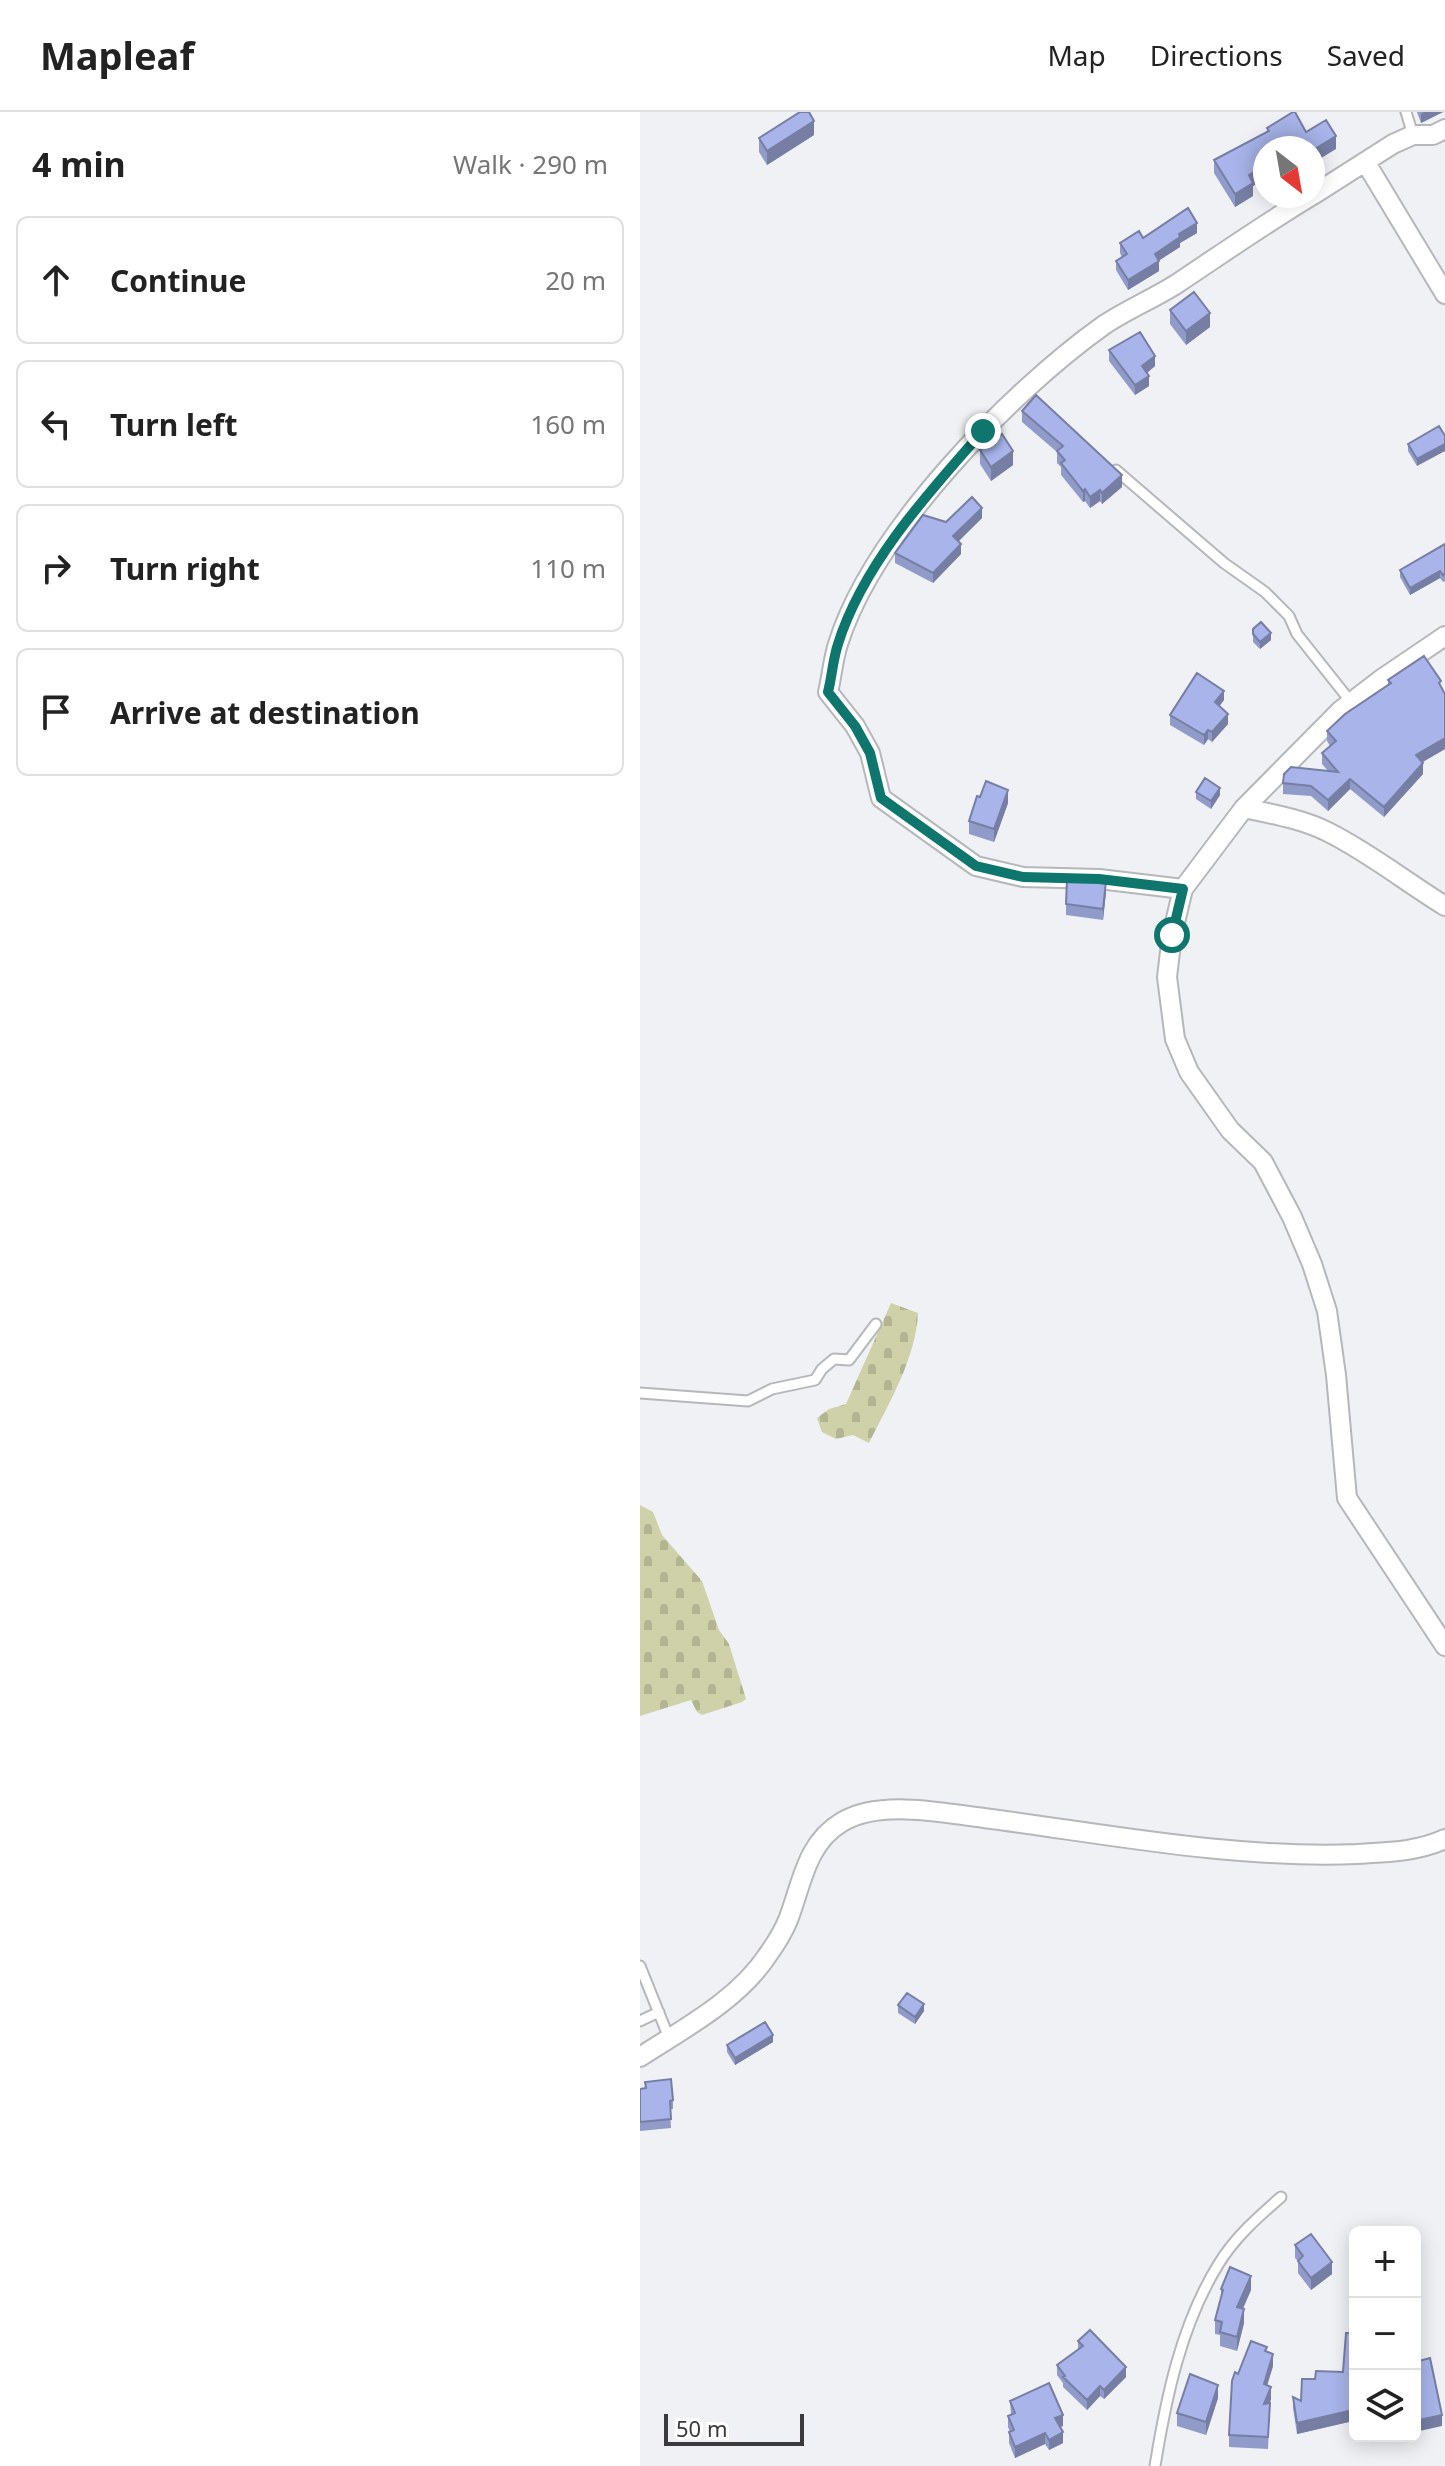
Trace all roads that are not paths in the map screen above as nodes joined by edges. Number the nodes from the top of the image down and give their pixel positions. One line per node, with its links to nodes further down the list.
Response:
1 (1406, 112): 3 (lane)
2 (1445, 129): 3 (street)
3 (1413, 135): 4 (street)
4 (1366, 163): 5 (street); 7 (street)
5 (1325, 187)
6 (1290, 208): 12 (street)
7 (1445, 294)
8 (1105, 460): 10 (lane)
9 (1445, 636): 10 (street)
10 (1351, 702): 11 (street)
11 (1244, 808): 12 (street); 13 (street)
12 (1183, 889): 16 (street)
13 (1445, 906)
14 (876, 1324): 15 (lane)
15 (640, 1393)
16 (1445, 1646)
17 (1445, 1839): 21 (street)
18 (640, 1966): 19 (lane)
19 (659, 2012): 20 (lane); 21 (lane)
20 (640, 2021)
21 (669, 2038): 22 (street)
22 (640, 2057)
23 (1281, 2197): 24 (lane)
24 (1155, 2466)

